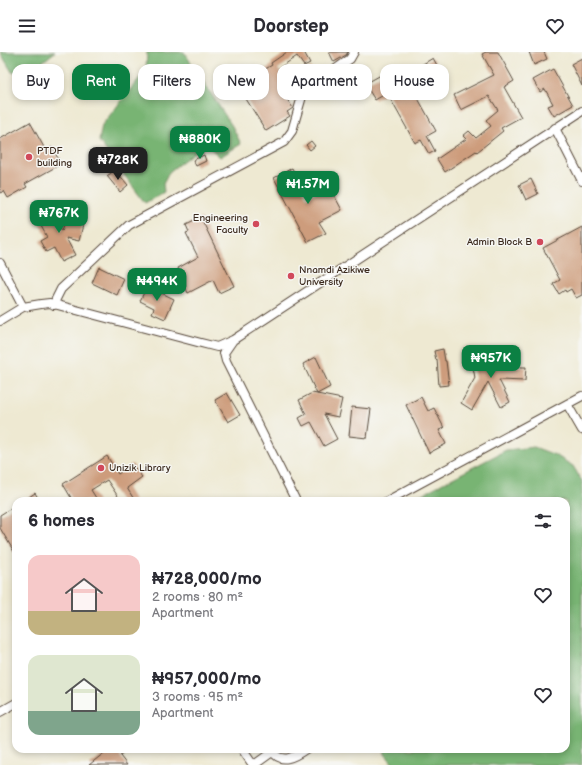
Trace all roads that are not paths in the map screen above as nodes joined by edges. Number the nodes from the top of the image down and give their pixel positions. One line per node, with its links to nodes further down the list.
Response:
1 (354, 52): 6 (street)
2 (582, 111): 3 (street)
3 (555, 128): 4 (street); 9 (street)
4 (582, 181)
5 (0, 263): 7 (street)
6 (54, 305): 7 (street); 10 (street)
7 (23, 307): 8 (street)
8 (0, 321)
9 (233, 340): 10 (street); 11 (street)
10 (217, 347): 11 (street)
11 (224, 353): 15 (street)
12 (582, 396): 13 (street)
13 (566, 404): 14 (street); 16 (street)
14 (582, 430)
15 (294, 497)
16 (394, 497)
17 (12, 705): 18 (street)
18 (0, 712)
19 (245, 753): 23 (street)
20 (269, 753): 23 (street)
21 (273, 753): 22 (street)
22 (300, 753)
23 (254, 765)

